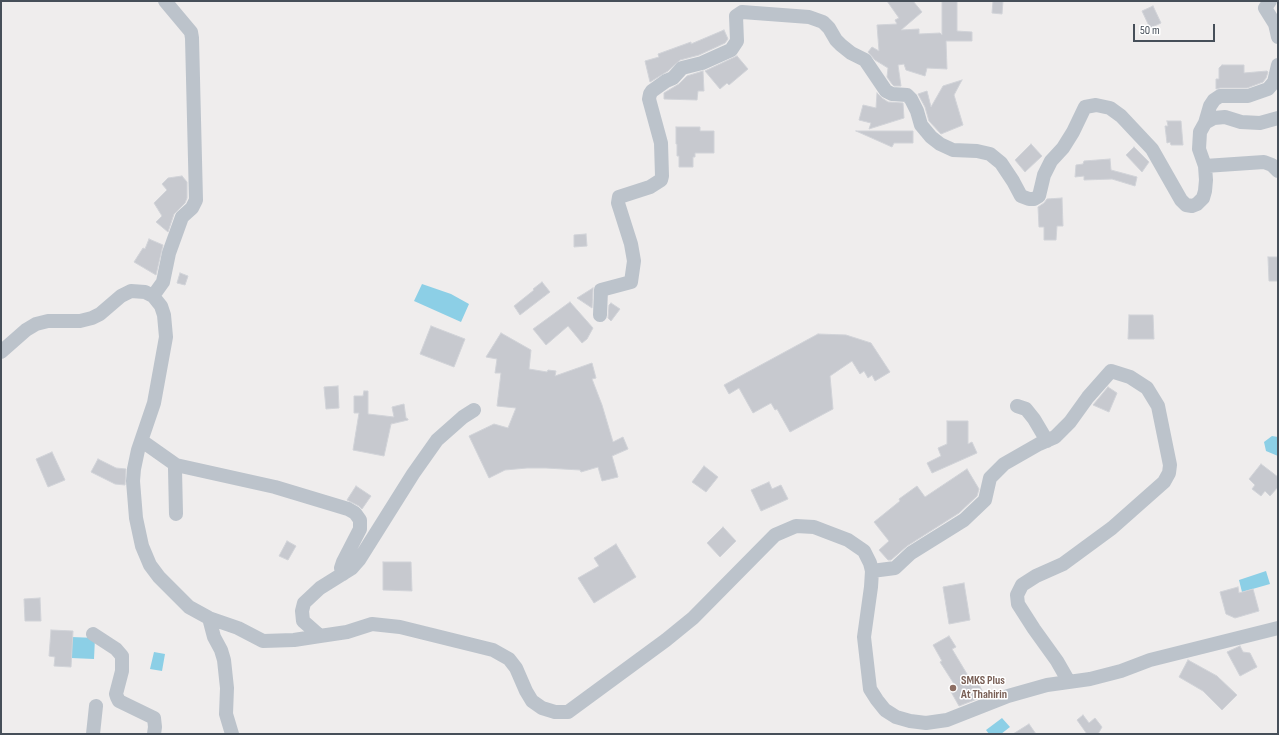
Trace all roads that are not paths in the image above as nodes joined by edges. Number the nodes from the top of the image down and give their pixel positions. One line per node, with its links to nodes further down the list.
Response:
1 (165, 1): 9 (street)
2 (1270, 1): 3 (street)
3 (1278, 37)
4 (1278, 65): 6 (street)
5 (1278, 118): 6 (street)
6 (1205, 123): 7 (street)
7 (1205, 166): 8 (street); 10 (street)
8 (1278, 171)
9 (153, 296): 11 (street); 14 (street)
10 (600, 316)
11 (1, 352)
12 (1017, 406): 15 (street)
13 (474, 410): 19 (street)
14 (142, 441): 16 (street); 20 (street)
15 (1047, 441): 18 (street); 24 (street)
16 (176, 465): 17 (street); 19 (street)
17 (176, 514)
18 (872, 572): 23 (street); 24 (street)
19 (343, 574): 23 (street)
20 (209, 618): 23 (street); 28 (street)
21 (1278, 628): 24 (street)
22 (92, 634): 27 (street)
23 (320, 636)
24 (1069, 682)
25 (96, 706): 26 (street)
26 (93, 734)
27 (154, 734)
28 (232, 734)

